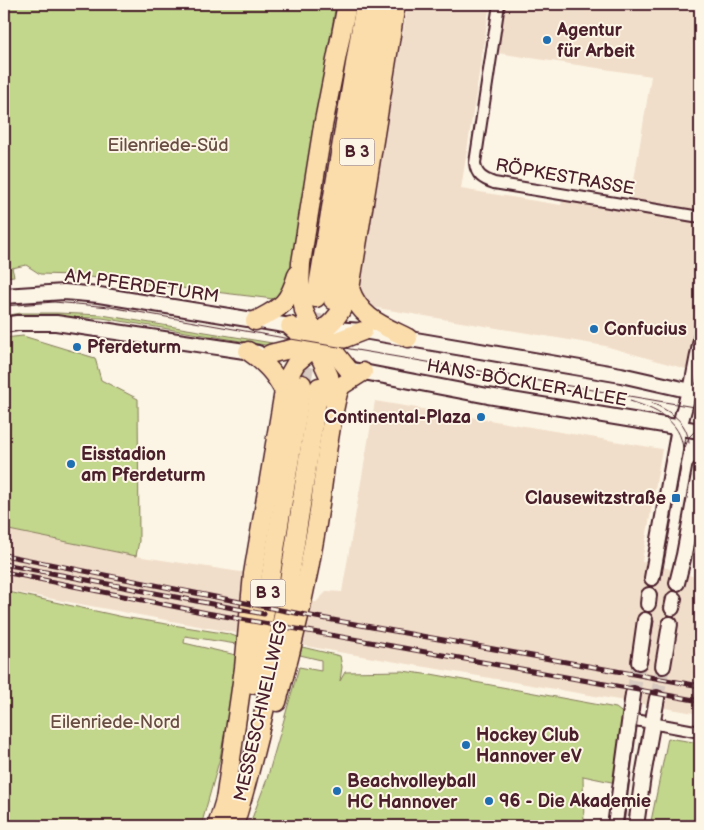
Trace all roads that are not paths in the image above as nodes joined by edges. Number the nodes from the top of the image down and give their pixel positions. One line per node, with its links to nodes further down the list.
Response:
1 (347, 4): 7 (highway)
2 (365, 4): 3 (highway, B 3)
3 (382, 4)
4 (396, 4): 8 (highway)
5 (499, 4): 6 (street, RÖPKESTRASSE)
6 (700, 217)
7 (301, 263): 10 (highway); 16 (highway)
8 (350, 289): 15 (highway); 16 (highway)
9 (4, 296): 10 (main road, AM PFERDETURM)
10 (255, 320): 12 (main road, AM PFERDETURM)
11 (4, 325): 17 (main road)
12 (282, 325): 16 (highway)
13 (363, 331): 15 (main road, HANS-BÖCKLER-ALLEE); 16 (highway)
14 (700, 334): 22 (street)
15 (408, 338): 22 (main road, HANS-BÖCKLER-ALLEE)
16 (319, 341): 18 (highway); 19 (highway); 20 (highway); 23 (highway)
17 (248, 351): 18 (main road); 21 (highway)
18 (270, 354): 19 (main road)
19 (300, 359): 21 (highway)
20 (355, 370): 23 (highway); 24 (main road, HANS-BÖCKLER-ALLEE)
21 (284, 391): 39 (highway)
22 (695, 392): 24 (main road)
23 (334, 406): 38 (highway)
24 (679, 428): 25 (main road, HANS-BÖCKLER-ALLEE); 27 (main road)
25 (700, 431)
26 (700, 469): 28 (main road)
27 (652, 578)
28 (677, 583)
29 (645, 620): 31 (main road)
30 (670, 624): 32 (main road)
31 (638, 662)
32 (663, 666)
33 (633, 694): 35 (main road)
34 (657, 698): 36 (main road)
35 (630, 719): 36 (street); 42 (main road)
36 (653, 723): 37 (street); 43 (main road)
37 (700, 732)
38 (256, 750): 39 (highway, MESSESCHNELLWEG / B 3); 41 (highway, MESSESCHNELLWEG / B 3)
39 (225, 801): 40 (highway, MESSESCHNELLWEG / B 3)
40 (217, 826)
41 (234, 826)
42 (615, 826)
43 (636, 826)

